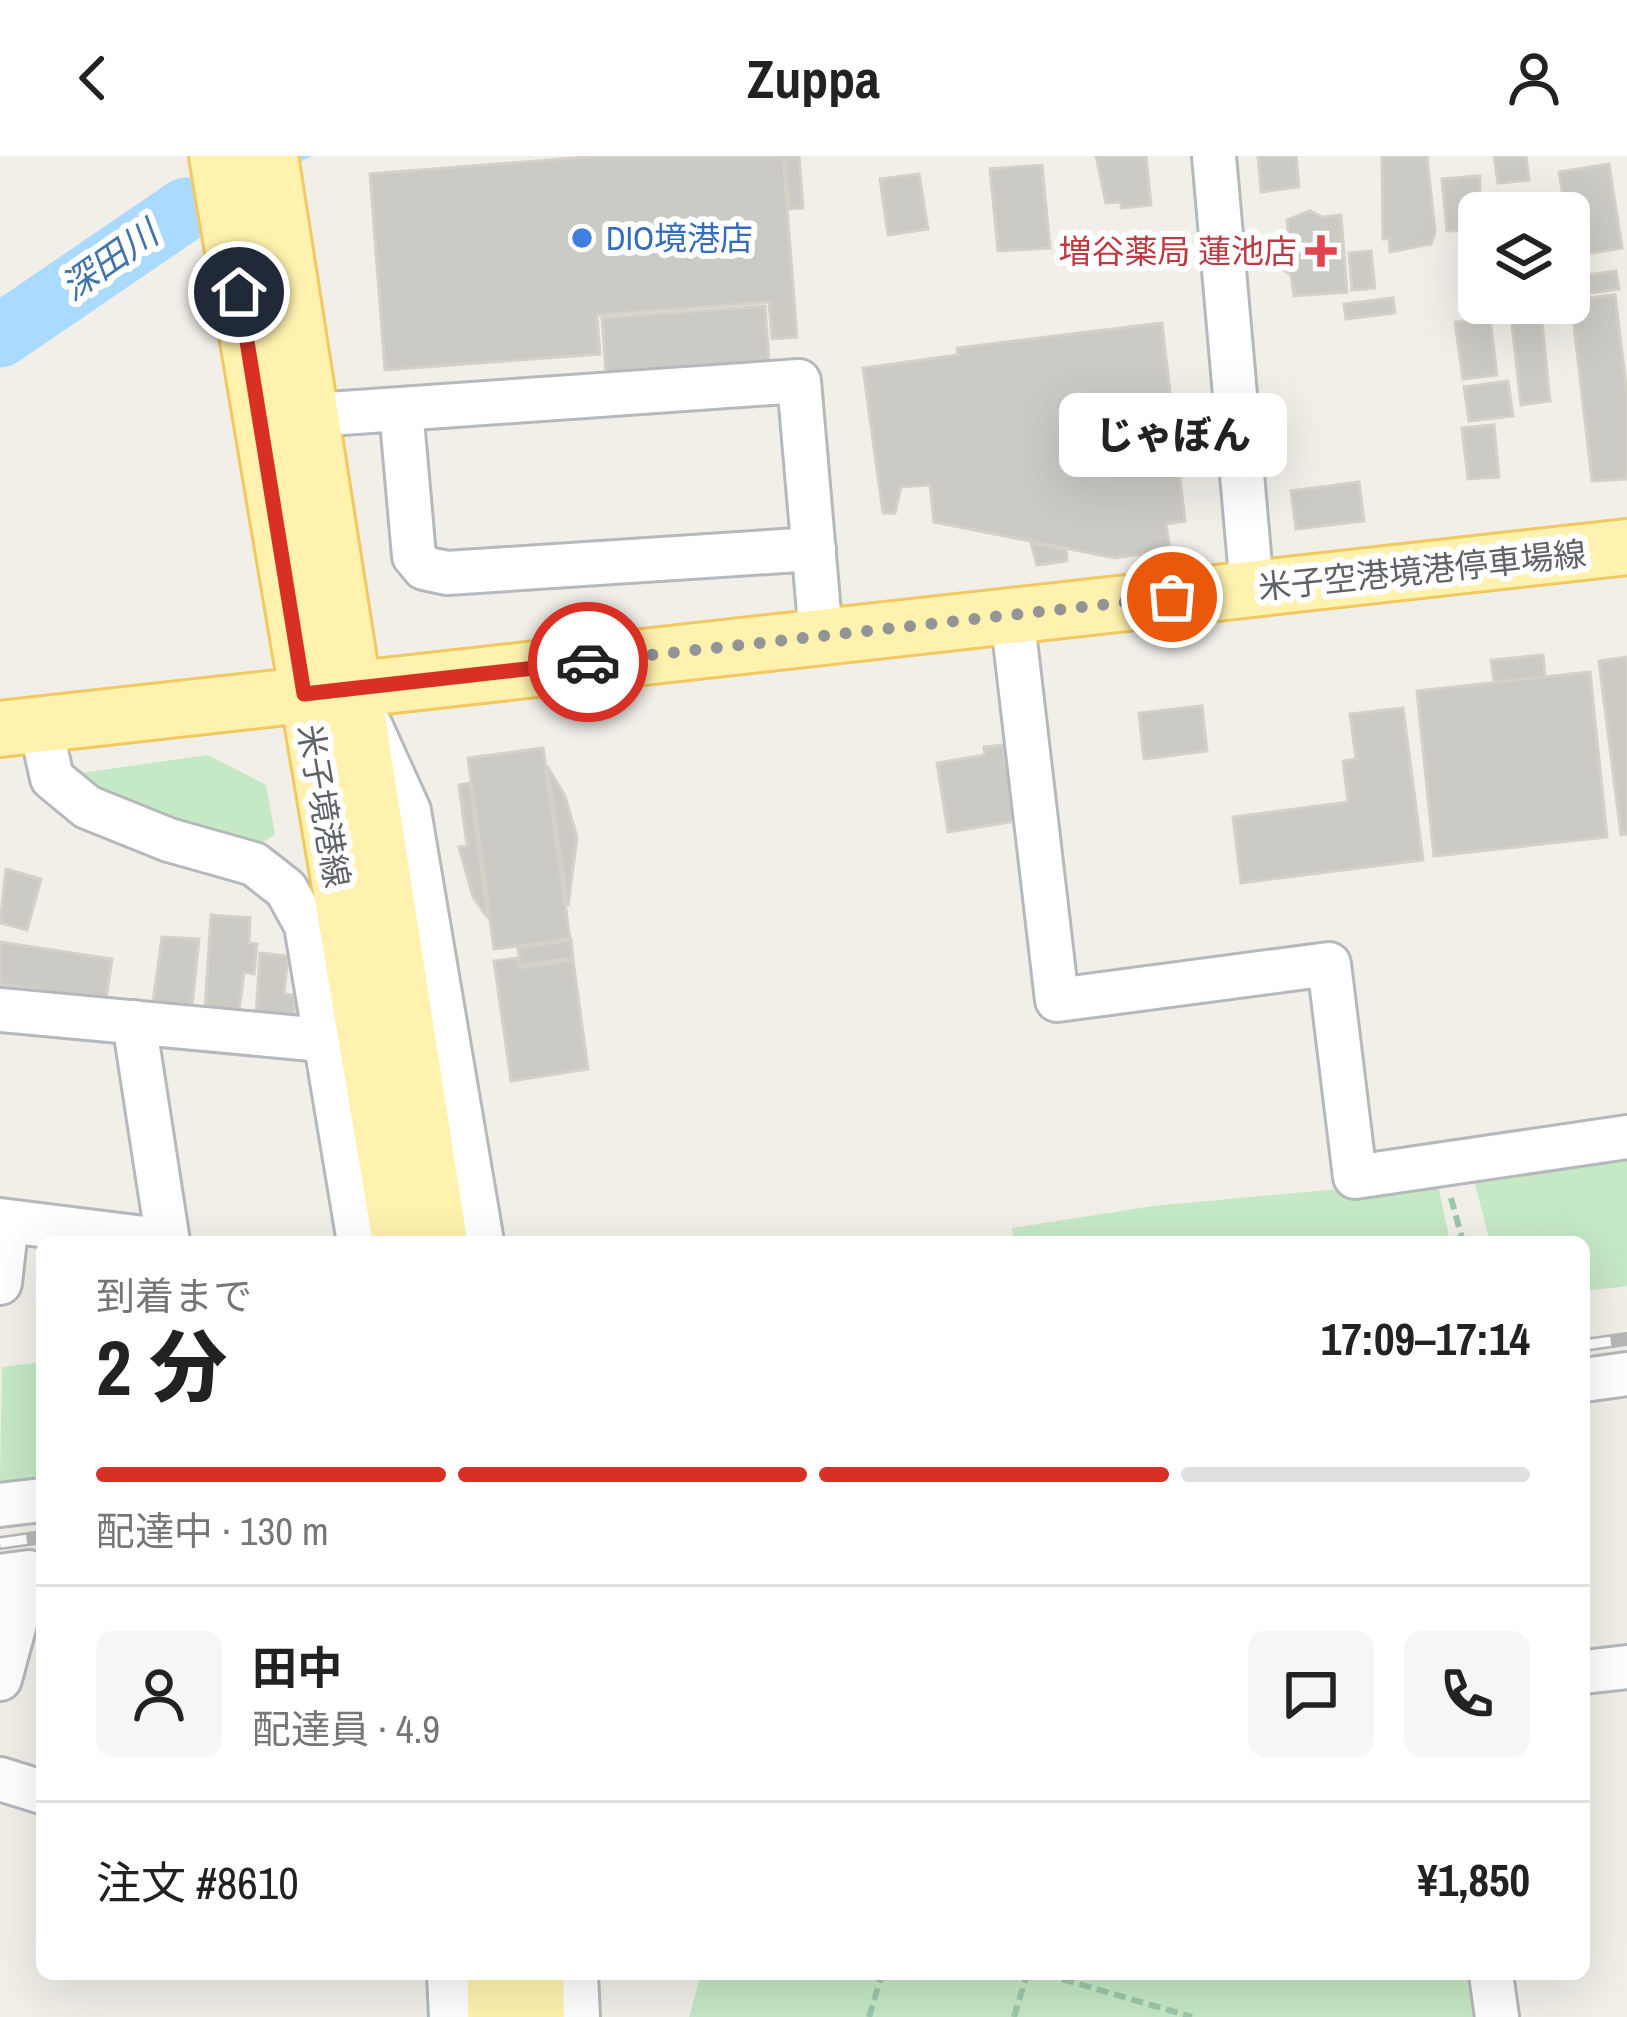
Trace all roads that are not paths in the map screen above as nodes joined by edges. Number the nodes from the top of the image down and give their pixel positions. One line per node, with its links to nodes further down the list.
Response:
1 (217, 156): 11 (main road, 米子境港線)
2 (270, 156): 5 (main road, 米子境港線)
3 (1214, 156): 8 (street)
4 (400, 409): 5 (street); 7 (street); 7 (street)
5 (314, 415): 11 (main road, 米子境港線)
6 (1627, 547): 8 (main road, 米子空港境港停車場線)
7 (814, 549): 10 (street)
8 (1252, 588): 9 (main road, 米子空港境港停車場線)
9 (1012, 615): 10 (main road, 米子空港境港停車場線); 16 (street)
10 (821, 636): 11 (main road, 米子空港境港停車場線)
11 (329, 691): 12 (main road, 米子空港境港停車場線); 21 (main road, 米子境港線)
12 (20, 726): 15 (street)
13 (0, 1010): 14 (street)
14 (134, 1022): 15 (street); 19 (street)
15 (322, 1040): 20 (street)
16 (1627, 1137)
17 (4, 1220): 18 (street); 22 (street)
18 (123, 1236)
19 (167, 1236)
20 (357, 1236)
21 (440, 1236)
22 (0, 1283)
23 (1627, 1374): 24 (street)
24 (1590, 1378)
25 (36, 1502): 26 (street)
26 (0, 1505)
27 (24, 1573): 30 (street)
28 (1627, 1667): 29 (street)
29 (1590, 1671)
30 (0, 1679)
31 (0, 1779): 32 (street)
32 (36, 1790)
33 (449, 1980): 38 (street)
34 (494, 1980): 39 (main road)
35 (536, 1980): 40 (main road)
36 (576, 1980): 41 (street)
37 (1492, 1980): 42 (street)
38 (451, 2017)
39 (495, 2017)
40 (537, 2017)
41 (578, 2017)
42 (1497, 2017)

